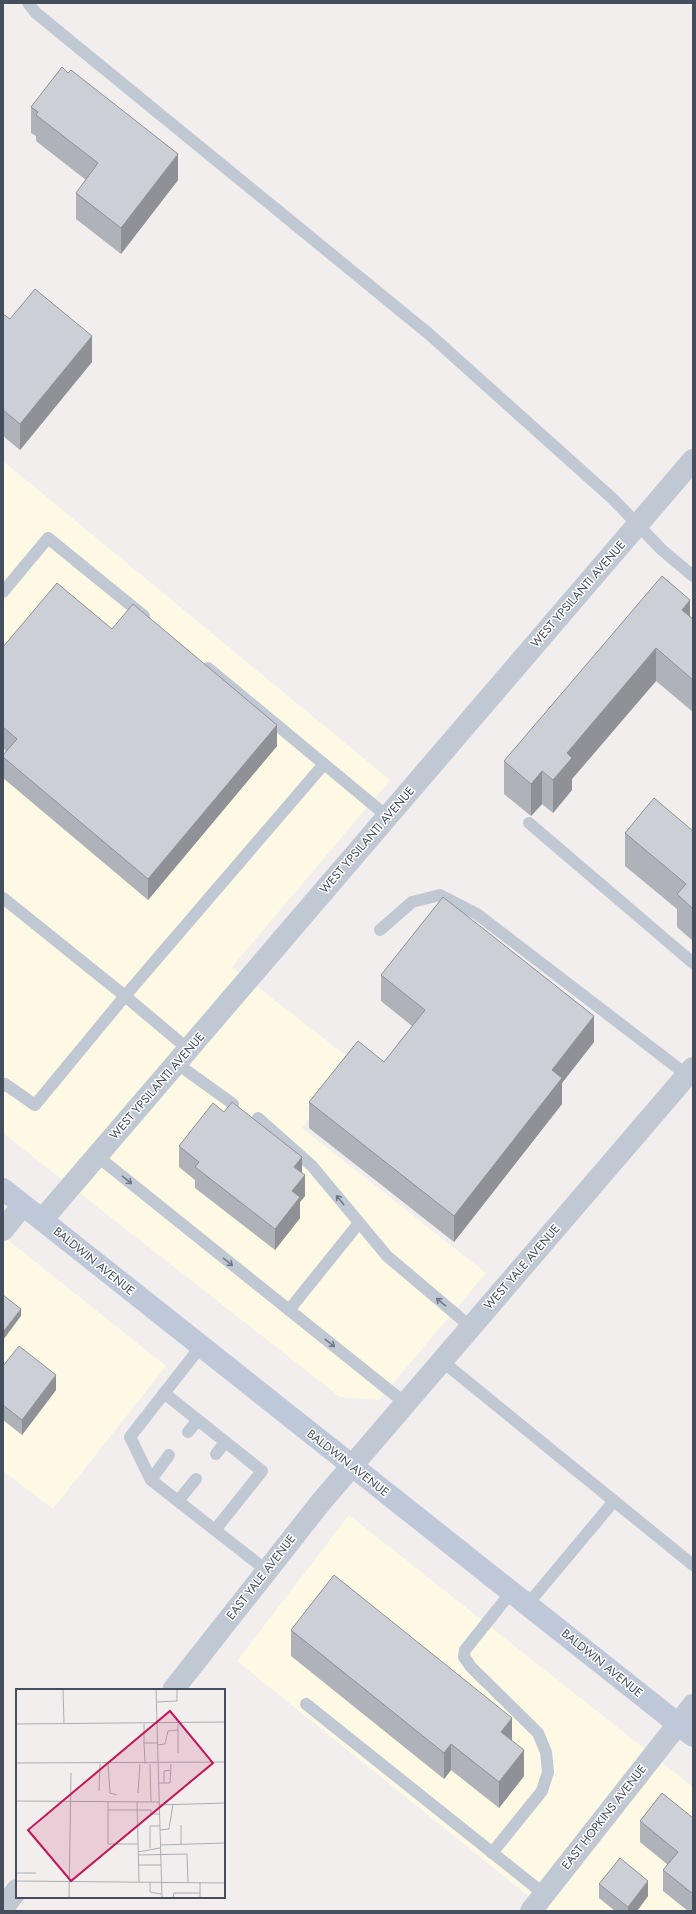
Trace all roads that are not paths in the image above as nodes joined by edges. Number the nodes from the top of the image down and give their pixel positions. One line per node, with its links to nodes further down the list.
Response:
1 (28, 3): 3 (lane)
2 (693, 460): 3 (street, WEST YPSILANTI AVENUE)
3 (638, 525): 4 (lane); 9 (street, WEST YPSILANTI AVENUE)
4 (693, 576)
5 (3, 592): 6 (lane)
6 (152, 622)
7 (201, 662): 8 (lane)
8 (324, 764): 9 (lane); 14 (lane)
9 (388, 817): 15 (street, WEST YPSILANTI AVENUE)
10 (529, 823): 13 (lane)
11 (3, 898): 14 (lane)
12 (380, 930): 16 (lane)
13 (693, 963)
14 (125, 996): 15 (lane); 17 (lane)
15 (182, 1056): 18 (lane); 20 (street, WEST YPSILANTI AVENUE)
16 (690, 1071): 27 (street, WEST YALE AVENUE)
17 (3, 1086)
18 (233, 1104)
19 (258, 1118): 24 (lane, one-way to 19)
20 (97, 1156): 23 (street, WEST YPSILANTI AVENUE); 26 (lane, one-way to 26)
21 (3, 1189): 22 (main road, BALDWIN AVENUE)
22 (23, 1205): 23 (main road, BALDWIN AVENUE); 25 (street)
23 (42, 1220): 28 (main road, BALDWIN AVENUE)
24 (359, 1222): 26 (lane); 27 (lane, one-way to 24)
25 (3, 1230)
26 (289, 1310): 31 (lane, one-way to 31)
27 (471, 1327): 29 (street, WEST YALE AVENUE)
28 (201, 1346): 30 (lane); 37 (main road, BALDWIN AVENUE)
29 (442, 1361): 31 (street, WEST YALE AVENUE); 40 (lane)
30 (164, 1393): 32 (lane); 39 (lane)
31 (406, 1403): 37 (street, WEST YALE AVENUE)
32 (198, 1420): 33 (lane); 34 (lane)
33 (188, 1432)
34 (225, 1442): 35 (lane); 42 (lane)
35 (216, 1454)
36 (169, 1455): 39 (lane)
37 (351, 1466): 44 (street, EAST YALE AVENUE); 45 (main road, BALDWIN AVENUE)
38 (196, 1479): 41 (lane)
39 (151, 1480): 41 (lane)
40 (614, 1500): 43 (lane); 45 (lane)
41 (178, 1501): 42 (lane)
42 (216, 1530): 44 (lane)
43 (693, 1565)
44 (266, 1570): 46 (street, EAST YALE AVENUE)
45 (520, 1598): 49 (main road, BALDWIN AVENUE); 50 (lane)
46 (174, 1689)
47 (306, 1704): 50 (lane)
48 (693, 1705): 49 (street, EAST HOPKINS AVENUE)
49 (685, 1730): 52 (street, EAST HOPKINS AVENUE)
50 (492, 1853): 52 (lane)
51 (16, 1891): 53 (street)
52 (544, 1894): 54 (street, EAST HOPKINS AVENUE)
53 (3, 1908)
54 (531, 1911)

